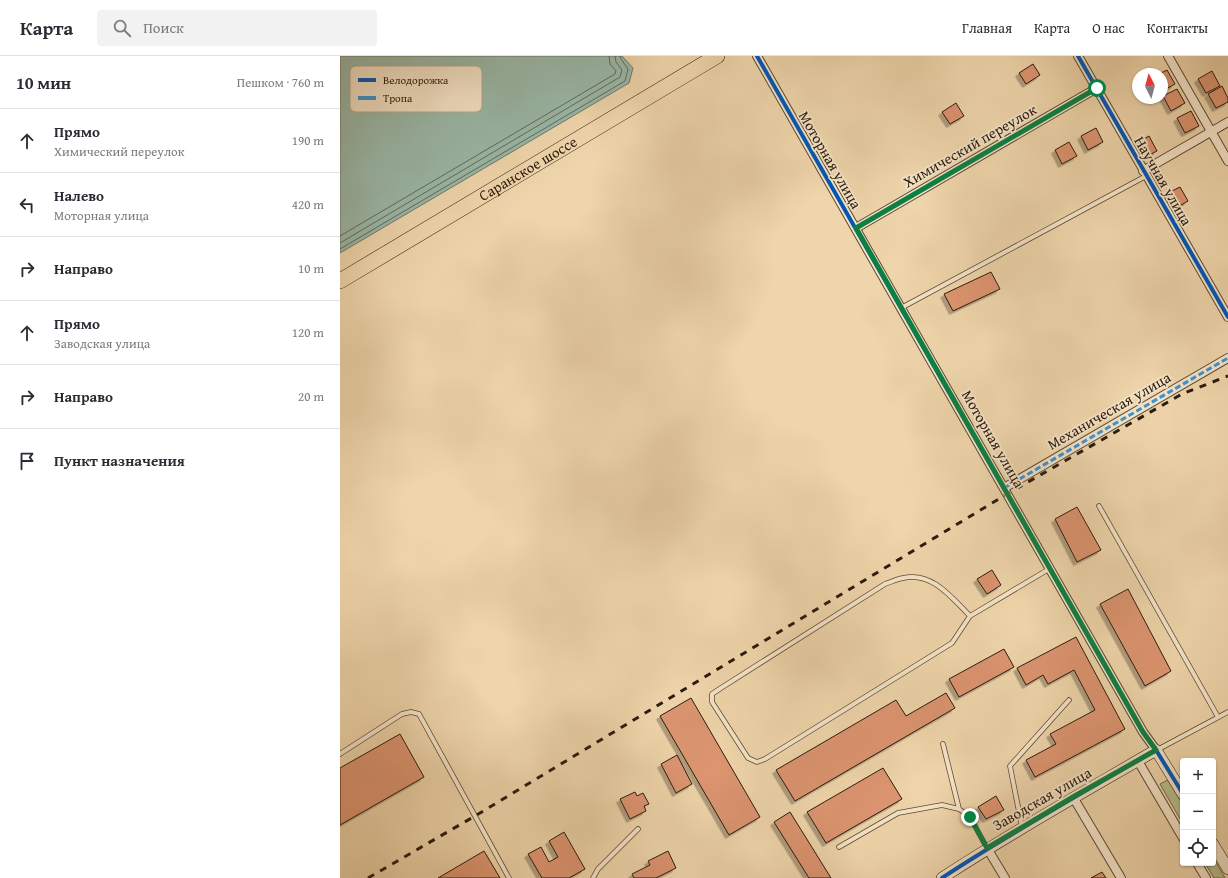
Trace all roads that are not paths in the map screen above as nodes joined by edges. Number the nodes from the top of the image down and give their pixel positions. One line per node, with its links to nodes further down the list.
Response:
1 (717, 56): 11 (highway, Саранское шоссе)
2 (757, 56): 10 (street, Моторная улица)
3 (1078, 56): 5 (street, Научная улица)
4 (1168, 56): 7 (street)
5 (1097, 88): 9 (street, Научная улица); 10 (street, Химический переулок)
6 (1228, 122): 7 (street)
7 (1212, 132): 8 (street); 9 (street)
8 (1228, 161)
9 (1145, 174): 12 (lane); 13 (street, Научная улица)
10 (856, 228): 12 (street, Моторная улица)
11 (340, 282)
12 (901, 308): 15 (street, Моторная улица)
13 (1228, 317)
14 (1228, 358): 15 (street, Механическая улица)
15 (1004, 488): 17 (street, Моторная улица)
16 (1099, 506): 21 (lane)
17 (1049, 569): 18 (lane); 23 (street, Моторная улица)
18 (970, 616): 18 (lane)
19 (1069, 700): 29 (lane)
20 (1228, 712): 21 (lane)
21 (1218, 717): 23 (lane)
22 (943, 744): 28 (lane)
23 (1156, 750): 25 (street, Заводская улица); 26 (street, Моторная улица)
24 (340, 754): 37 (lane)
25 (1138, 761): 27 (street, Заводская улица); 31 (street)
26 (1180, 789)
27 (1073, 797): 29 (street, Заводская улица); 41 (street)
28 (959, 809): 32 (lane); 33 (lane)
29 (1023, 827): 33 (street, Заводская улица)
30 (638, 829): 38 (lane)
31 (1180, 833)
32 (839, 847)
33 (987, 848): 39 (street, Заводская улица); 40 (street)
34 (1216, 849): 36 (street)
35 (1200, 866): 42 (street)
36 (1228, 869)
37 (509, 878)
38 (593, 878)
39 (942, 878)
40 (1005, 878)
41 (1120, 878)
42 (1206, 878)

